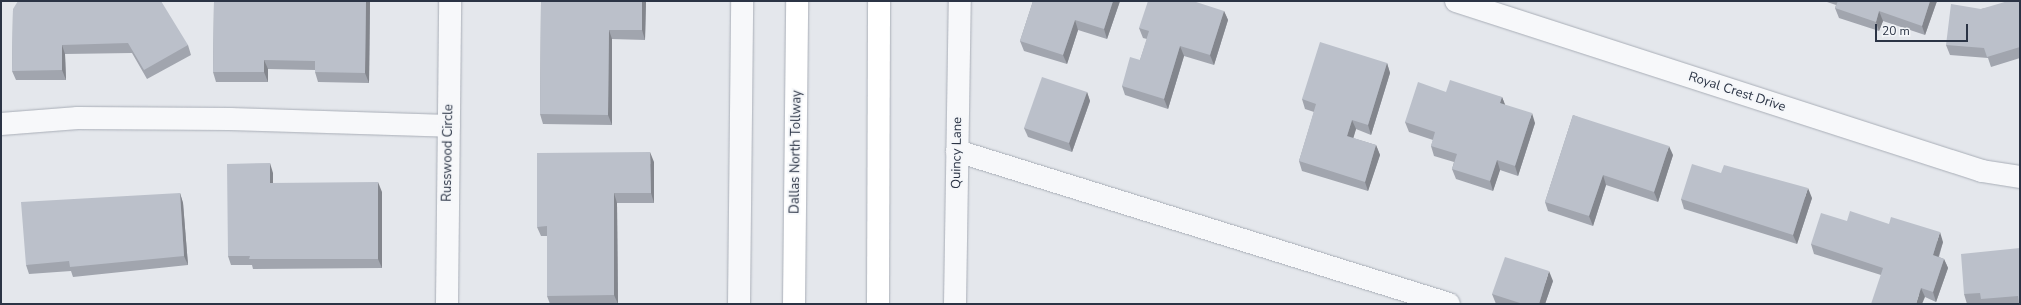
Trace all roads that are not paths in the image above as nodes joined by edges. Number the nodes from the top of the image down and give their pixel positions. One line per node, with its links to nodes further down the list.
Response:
1 (450, 1): 8 (street, Russwood Circle)
2 (742, 1): 12 (street)
3 (797, 1): 13 (highway, Dallas North Tollway)
4 (879, 1): 14 (highway)
5 (960, 1): 9 (street, Quincy Lane)
6 (1456, 1): 10 (street, Royal Crest Drive)
7 (1, 124): 8 (street)
8 (449, 126): 11 (street, Russwood Circle)
9 (957, 151): 15 (street, Quincy Lane); 16 (street)
10 (2020, 177)
11 (447, 304)
12 (739, 304)
13 (794, 304)
14 (878, 304)
15 (955, 304)
16 (1449, 304)

